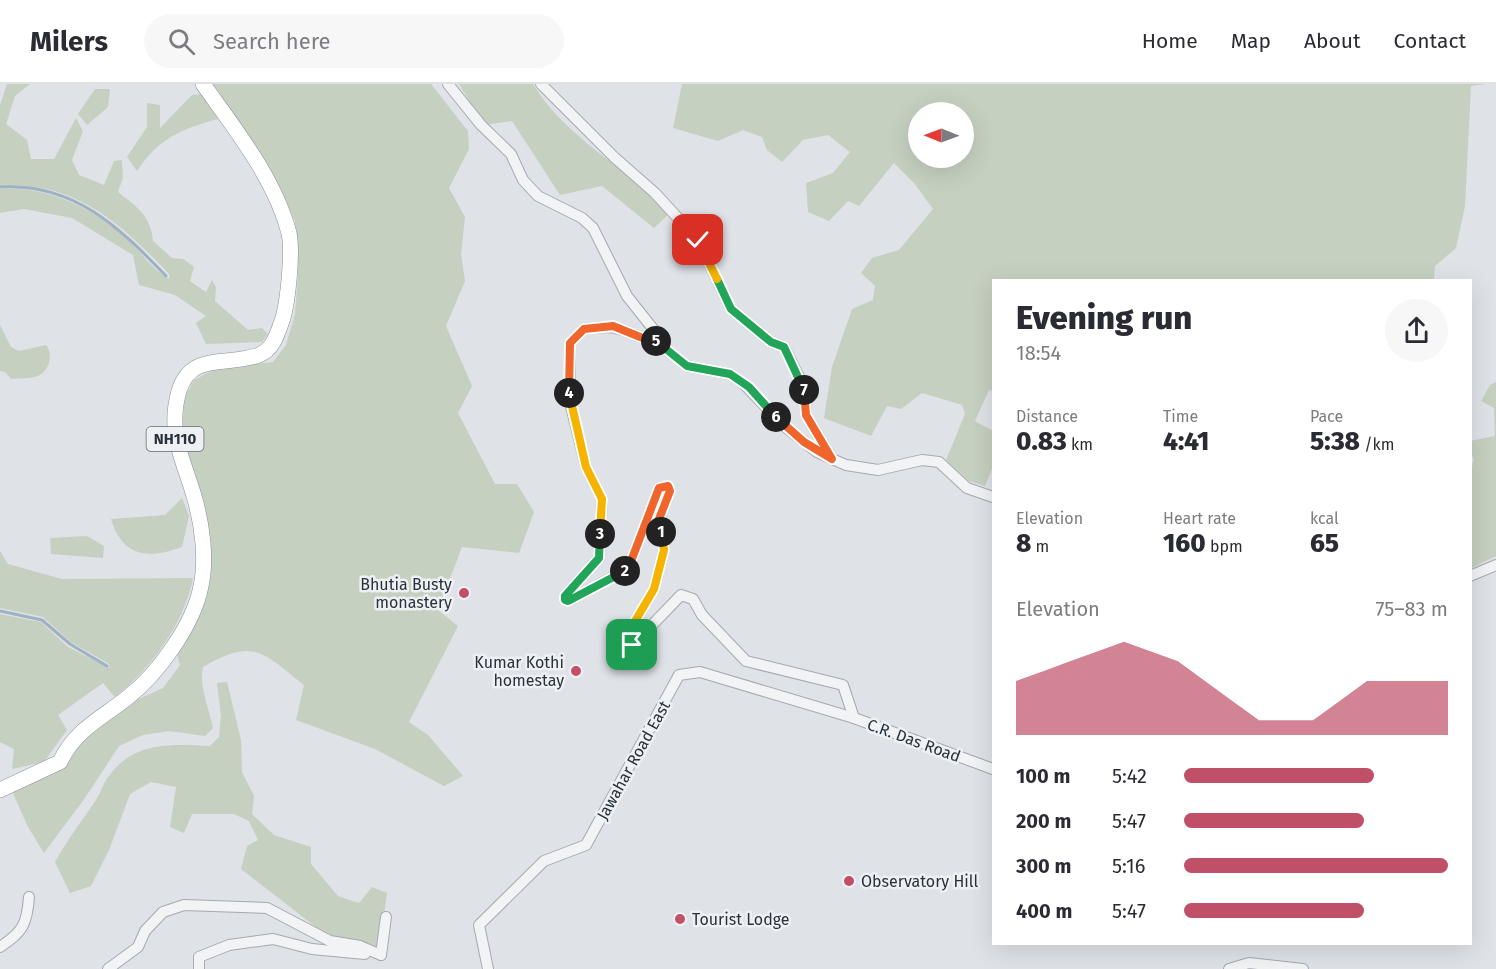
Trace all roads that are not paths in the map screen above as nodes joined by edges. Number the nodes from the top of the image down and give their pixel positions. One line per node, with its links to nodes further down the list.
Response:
1 (203, 84): 11 (highway, NH110)
2 (448, 84): 4 (street)
3 (541, 84): 5 (street)
4 (653, 339): 5 (street); 9 (street, C.R. Das Road)
5 (832, 459): 6 (street)
6 (992, 497)
7 (1496, 565): 8 (street)
8 (1472, 575)
9 (854, 718): 10 (street, C.R. Das Road); 18 (street, Jawahar Road East)
10 (992, 769)
11 (0, 790)
12 (29, 897): 14 (street)
13 (386, 917): 15 (street)
14 (0, 947)
15 (381, 955): 16 (street); 17 (street)
16 (108, 969)
17 (199, 969)
18 (488, 969)
19 (1229, 969): 20 (street)
20 (1303, 969)

